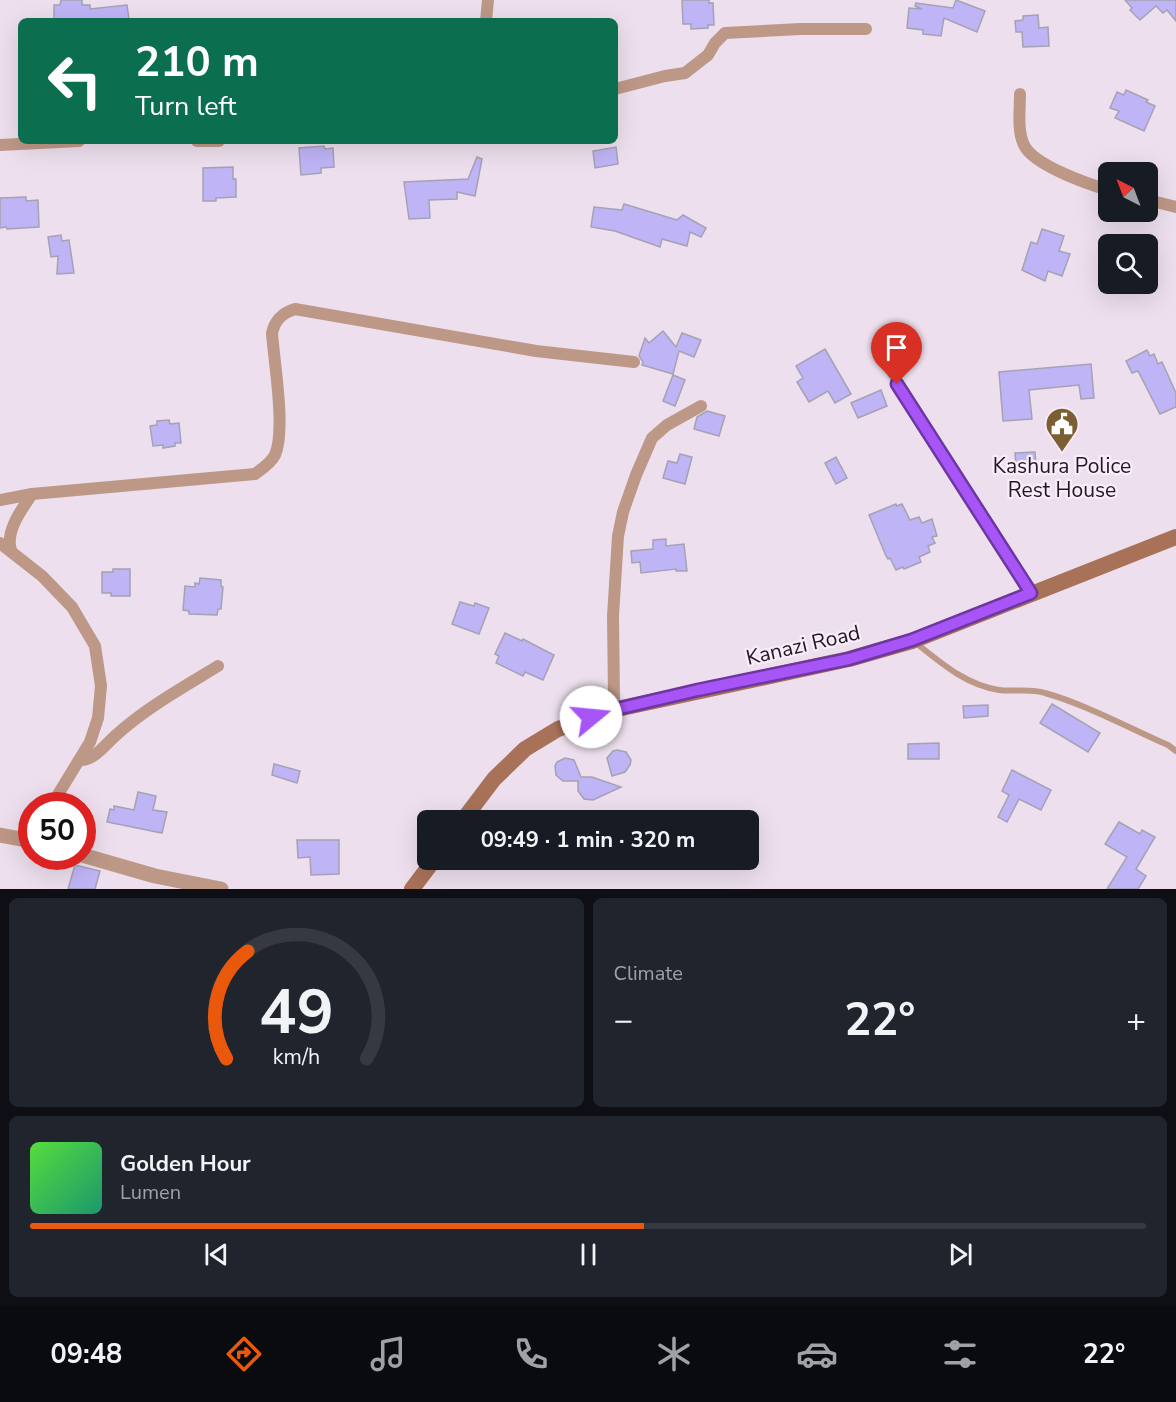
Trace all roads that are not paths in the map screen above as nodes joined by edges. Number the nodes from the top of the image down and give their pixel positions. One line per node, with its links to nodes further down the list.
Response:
1 (488, 0): 2 (street)
2 (486, 18)
3 (866, 29): 4 (street)
4 (618, 87)
5 (1020, 94): 8 (street)
6 (20, 144): 7 (street)
7 (0, 145)
8 (1098, 187)
9 (1158, 202): 10 (street)
10 (1176, 207)
11 (874, 349): 19 (lane)
12 (634, 362): 14 (street)
13 (701, 406): 22 (street)
14 (32, 494): 15 (street); 18 (street)
15 (0, 500)
16 (1176, 537): 19 (main road, Kanazi Road)
17 (0, 543): 18 (street)
18 (11, 550): 24 (street)
19 (1031, 593): 20 (main road, Kanazi Road)
20 (912, 640): 22 (main road, Kanazi Road); 23 (lane)
21 (218, 666): 24 (street)
22 (608, 711): 26 (main road, Kanazi Road)
23 (1176, 751)
24 (80, 760): 25 (street)
25 (60, 792)
26 (471, 810)
27 (0, 835): 28 (street)
28 (18, 838)
29 (96, 859): 31 (street)
30 (426, 870): 32 (main road)
31 (221, 889)
32 (412, 889)

